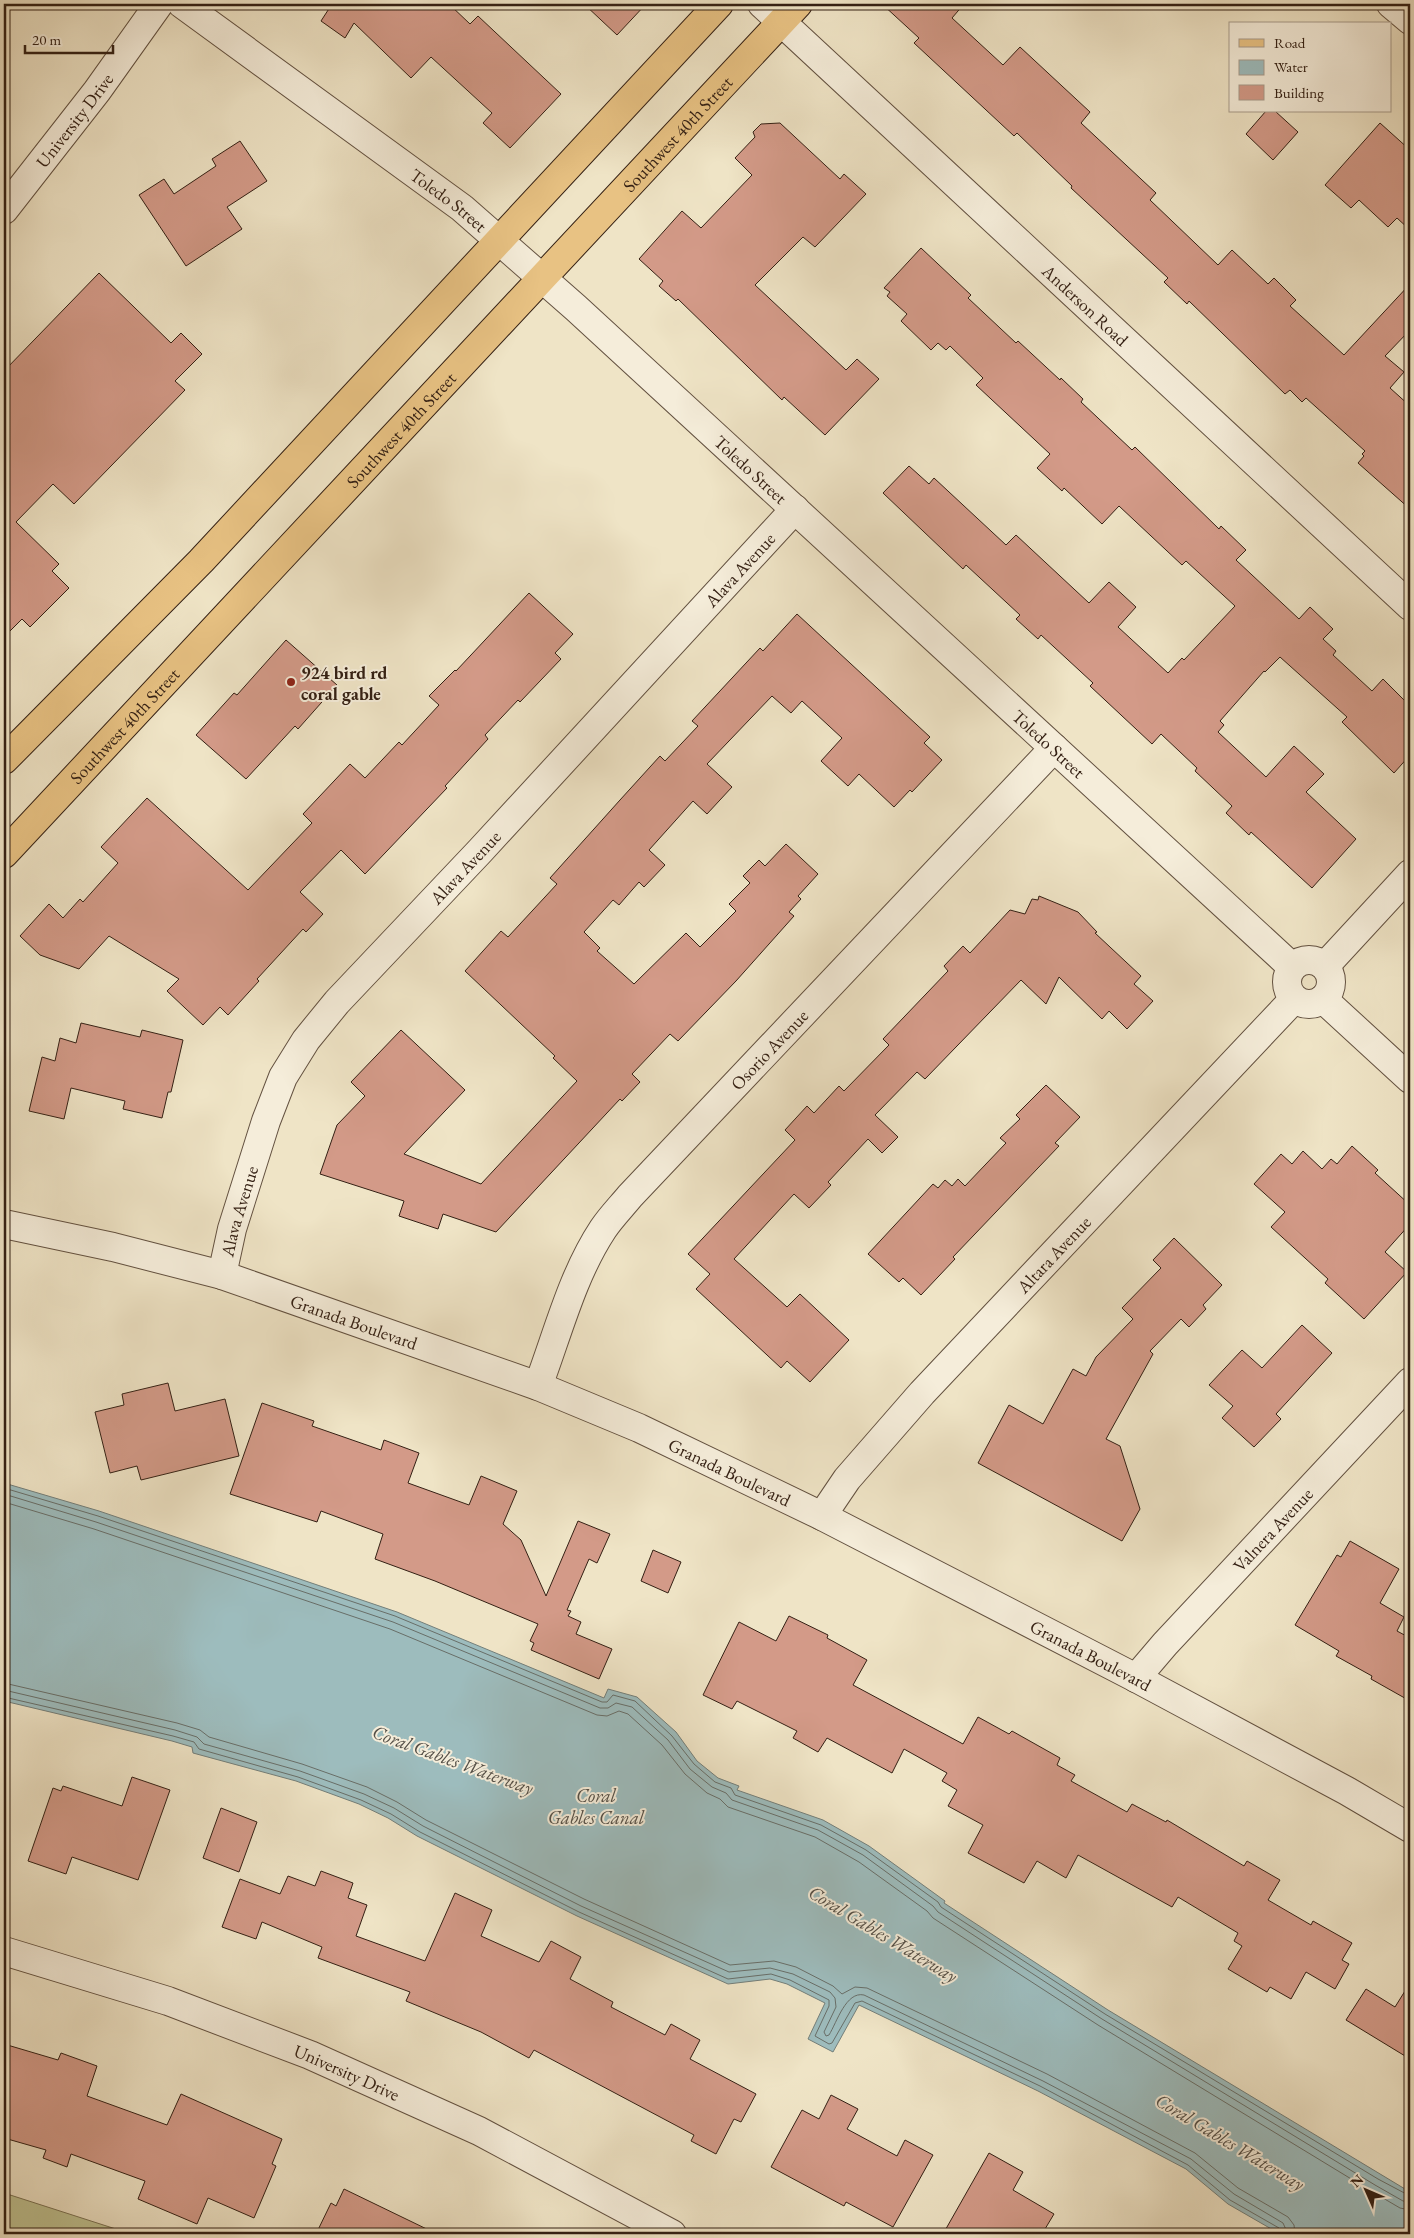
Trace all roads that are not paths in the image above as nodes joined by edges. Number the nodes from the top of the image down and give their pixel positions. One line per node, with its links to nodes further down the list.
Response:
1 (158, 4): 7 (street, University Drive)
2 (182, 4): 8 (street, Toledo Street)
3 (719, 4): 8 (main road)
4 (1391, 4): 6 (street)
5 (780, 10): 9 (main road, Southwest 40th Street); 11 (street, Anderson Road)
6 (1410, 20)
7 (4, 210)
8 (499, 239): 9 (street, Toledo Street); 13 (main road)
9 (543, 278): 10 (street, Toledo Street); 14 (main road, Southwest 40th Street)
10 (795, 509): 12 (street, Toledo Street); 22 (street, Alava Avenue)
11 (1410, 606)
12 (1054, 748): 17 (street, Toledo Street); 24 (street, Osorio Avenue)
13 (4, 760)
14 (4, 854)
15 (1410, 874): 16 (street)
16 (1325, 966): 17 (street); 19 (street)
17 (1292, 967): 18 (street)
18 (1294, 999): 19 (street); 25 (street, Altara Avenue)
19 (1323, 999): 20 (street)
20 (1410, 1079)
21 (4, 1224): 22 (street, Granada Boulevard)
22 (222, 1275): 24 (street, Granada Boulevard)
23 (1410, 1382): 26 (street, Valnera Avenue)
24 (538, 1386): 25 (street, Granada Boulevard)
25 (822, 1516): 26 (street, Granada Boulevard)
26 (1136, 1678): 27 (street, Granada Boulevard)
27 (1410, 1828)
28 (4, 1951): 29 (street, University Drive)
29 (672, 2234)

